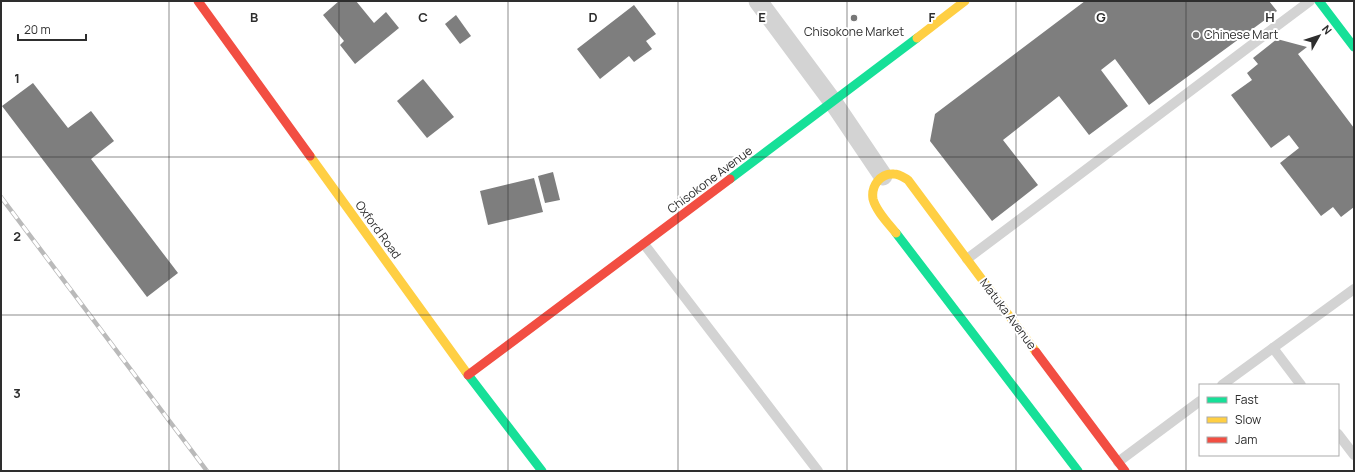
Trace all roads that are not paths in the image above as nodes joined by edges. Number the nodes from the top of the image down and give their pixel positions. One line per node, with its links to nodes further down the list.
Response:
1 (198, 1): 13 (street, Oxford Road)
2 (758, 1): 7 (street)
3 (965, 1): 7 (street, Chisokone Avenue)
4 (1310, 1): 10 (lane)
5 (1319, 1): 6 (street)
6 (1354, 47)
7 (833, 102): 8 (street); 9 (street, Chisokone Avenue)
8 (883, 176): 10 (street, Matuka Avenue); 22 (street)
9 (644, 244): 13 (street, Chisokone Avenue); 21 (lane)
10 (967, 259): 19 (street, Matuka Avenue)
11 (1354, 289): 12 (lane)
12 (1273, 348): 14 (lane); 15 (lane)
13 (468, 375): 20 (street, Oxford Road)
14 (1223, 384)
15 (1300, 384)
16 (1199, 402): 19 (lane)
17 (1339, 435): 18 (lane)
18 (1354, 455)
19 (1118, 462): 23 (street, Matuka Avenue)
20 (542, 471)
21 (818, 471)
22 (1078, 471)
23 (1125, 471)

